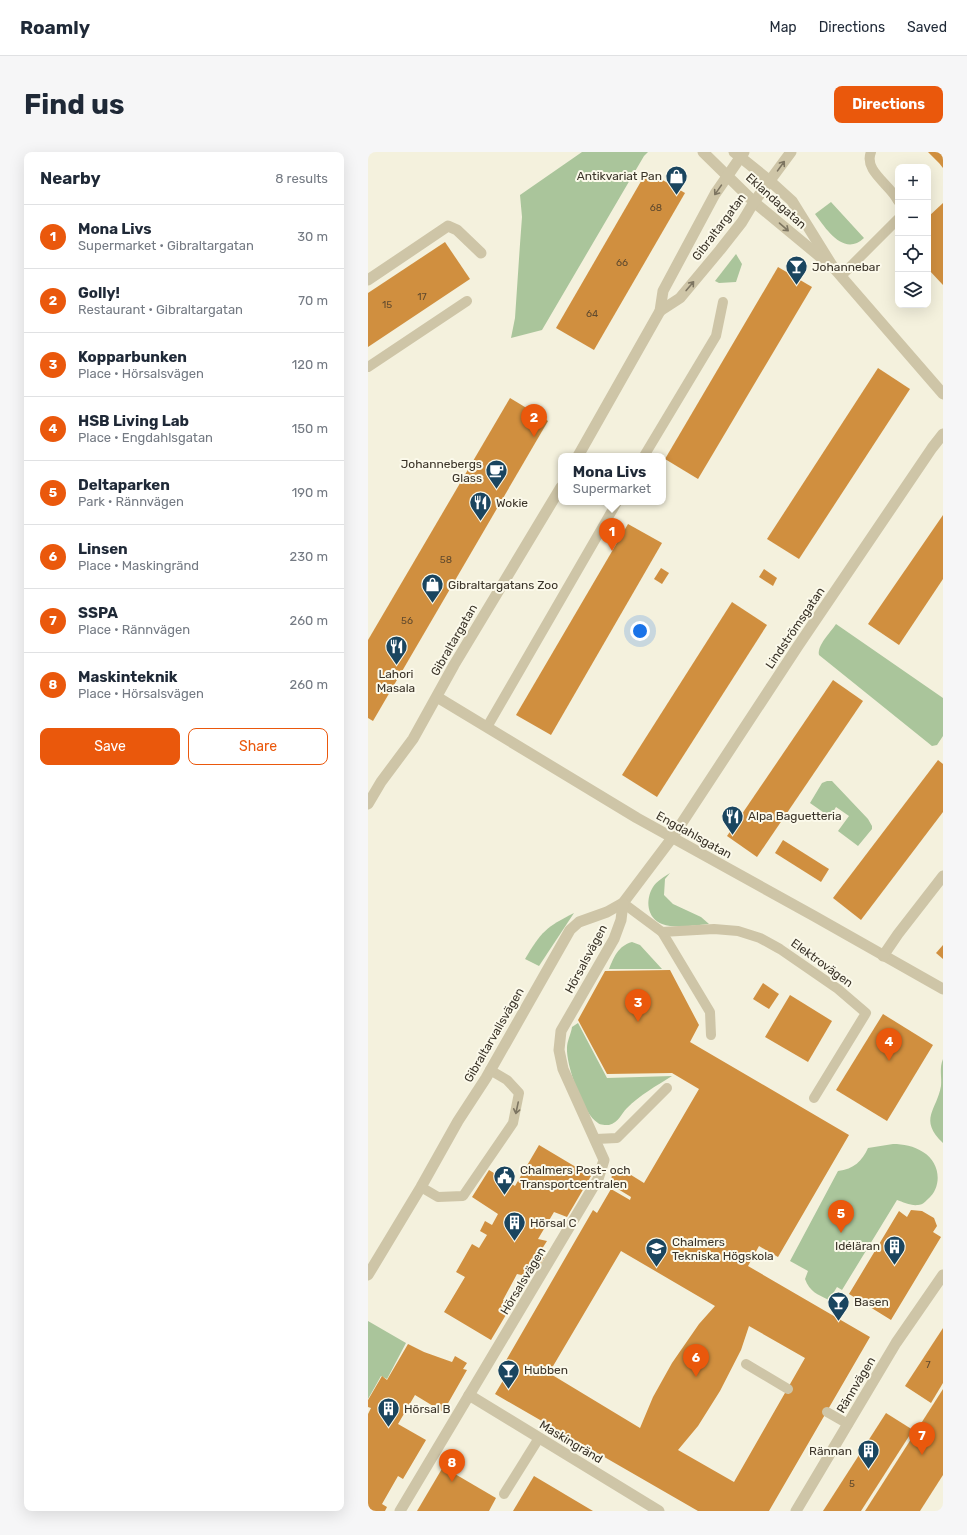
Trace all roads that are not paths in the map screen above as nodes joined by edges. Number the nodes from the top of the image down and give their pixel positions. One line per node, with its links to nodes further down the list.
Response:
1 (703, 152): 5 (street, Eklandagatan)
2 (791, 152): 6 (street, Gibraltargatan, one-way to 2)
3 (871, 152): 7 (lane)
4 (740, 154): 5 (street, Gibraltargatan); 6 (street, Eklandagatan)
5 (728, 175): 8 (street, Eklandagatan); 16 (street, Gibraltargatan, one-way to 16)
6 (770, 181): 8 (street, Gibraltargatan); 11 (street, Eklandagatan)
7 (898, 200)
8 (754, 202): 11 (street, Eklandagatan, one-way to 11); 16 (street, Gibraltargatan, one-way to 8)
9 (895, 222): 12 (lane)
10 (481, 253): 13 (street)
11 (833, 267): 12 (street, Eklandagatan)
12 (840, 276): 18 (street, Eklandagatan)
13 (368, 280)
14 (467, 301): 17 (lane)
15 (723, 302): 21 (lane)
16 (660, 311): 20 (street, Gibraltargatan)
17 (368, 366)
18 (943, 394)
19 (943, 434): 27 (street, Lindströmsgatan)
20 (580, 453)
21 (646, 453)
22 (558, 492): 24 (street, Gibraltargatan)
23 (615, 505): 25 (lane)
24 (437, 697): 25 (street, Engdahlsgatan); 26 (street, Gibraltargatan)
25 (487, 727): 27 (street, Engdahlsgatan)
26 (368, 804)
27 (672, 838): 29 (street, Gibraltarvallsvägen); 31 (street, Engdahlsgatan)
28 (943, 876): 31 (street)
29 (623, 903): 30 (lane); 34 (street, Gibraltarvallsvägen); 37 (street, Hörsalsvägen)
30 (662, 932): 33 (lane); 36 (lane, Elektrovägen)
31 (884, 956): 32 (street, Engdahlsgatan)
32 (943, 989)
33 (711, 1034)
34 (490, 1070): 38 (street, Gibraltarvallsvägen); 38 (lane, one-way to 38)
35 (667, 1088): 37 (lane)
36 (814, 1098)
37 (596, 1138): 43 (street, Hörsalsvägen)
38 (422, 1187): 39 (street, Gibraltarvallsvägen)
39 (368, 1275)
40 (943, 1275): 45 (street, Rännvägen)
41 (746, 1364): 42 (lane)
42 (788, 1389)
43 (469, 1395): 46 (street, Maskingränd); 48 (street, Hörsalsvägen)
44 (827, 1412): 45 (lane)
45 (848, 1424): 50 (street, Rännvägen)
46 (539, 1438): 47 (lane); 49 (street, Maskingränd)
47 (504, 1494)
48 (400, 1511)
49 (659, 1511)
50 (796, 1511)

